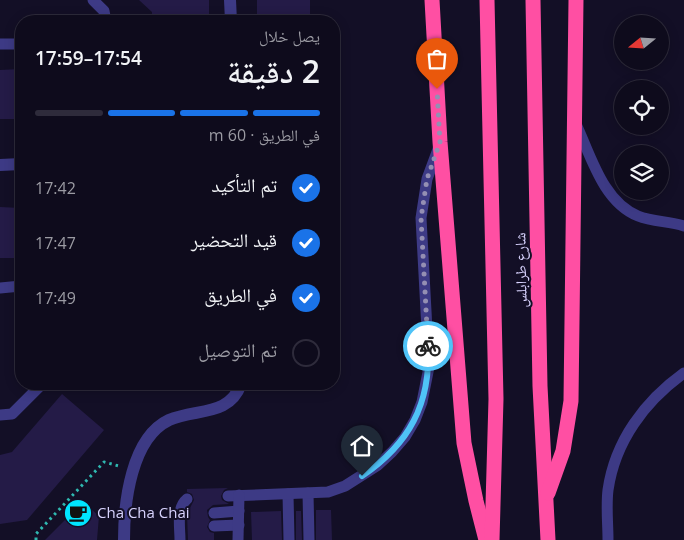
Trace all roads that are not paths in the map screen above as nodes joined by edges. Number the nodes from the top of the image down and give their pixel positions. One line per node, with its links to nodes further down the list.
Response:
1 (93, 0): 7 (lane)
2 (230, 0): 8 (street)
3 (432, 0): 12 (highway)
4 (487, 0): 36 (highway, شارع طرابلس)
5 (534, 0): 25 (highway, شارع طرابلس)
6 (576, 0): 11 (highway)
7 (105, 15)
8 (231, 15)
9 (0, 44): 10 (lane)
10 (15, 44)
11 (575, 122): 15 (lane); 25 (highway)
12 (440, 142): 22 (lane); 35 (highway)
13 (0, 164): 14 (street)
14 (15, 164)
15 (682, 224)
16 (15, 287): 17 (lane)
17 (0, 288)
18 (684, 373): 38 (lane)
19 (36, 390): 21 (lane)
20 (238, 390): 30 (street)
21 (0, 415)
22 (308, 493): 23 (lane); 34 (lane)
23 (288, 494): 26 (lane); 33 (lane)
24 (187, 499): 31 (lane)
25 (546, 499): 37 (highway, شارع طرابلس)
26 (239, 511): 27 (lane); 28 (lane)
27 (214, 513)
28 (239, 525): 29 (lane); 32 (lane)
29 (214, 526)
30 (124, 540)
31 (180, 540)
32 (238, 540)
33 (289, 540)
34 (309, 540)
35 (486, 540)
36 (492, 540)
37 (548, 540)
38 (608, 540)

